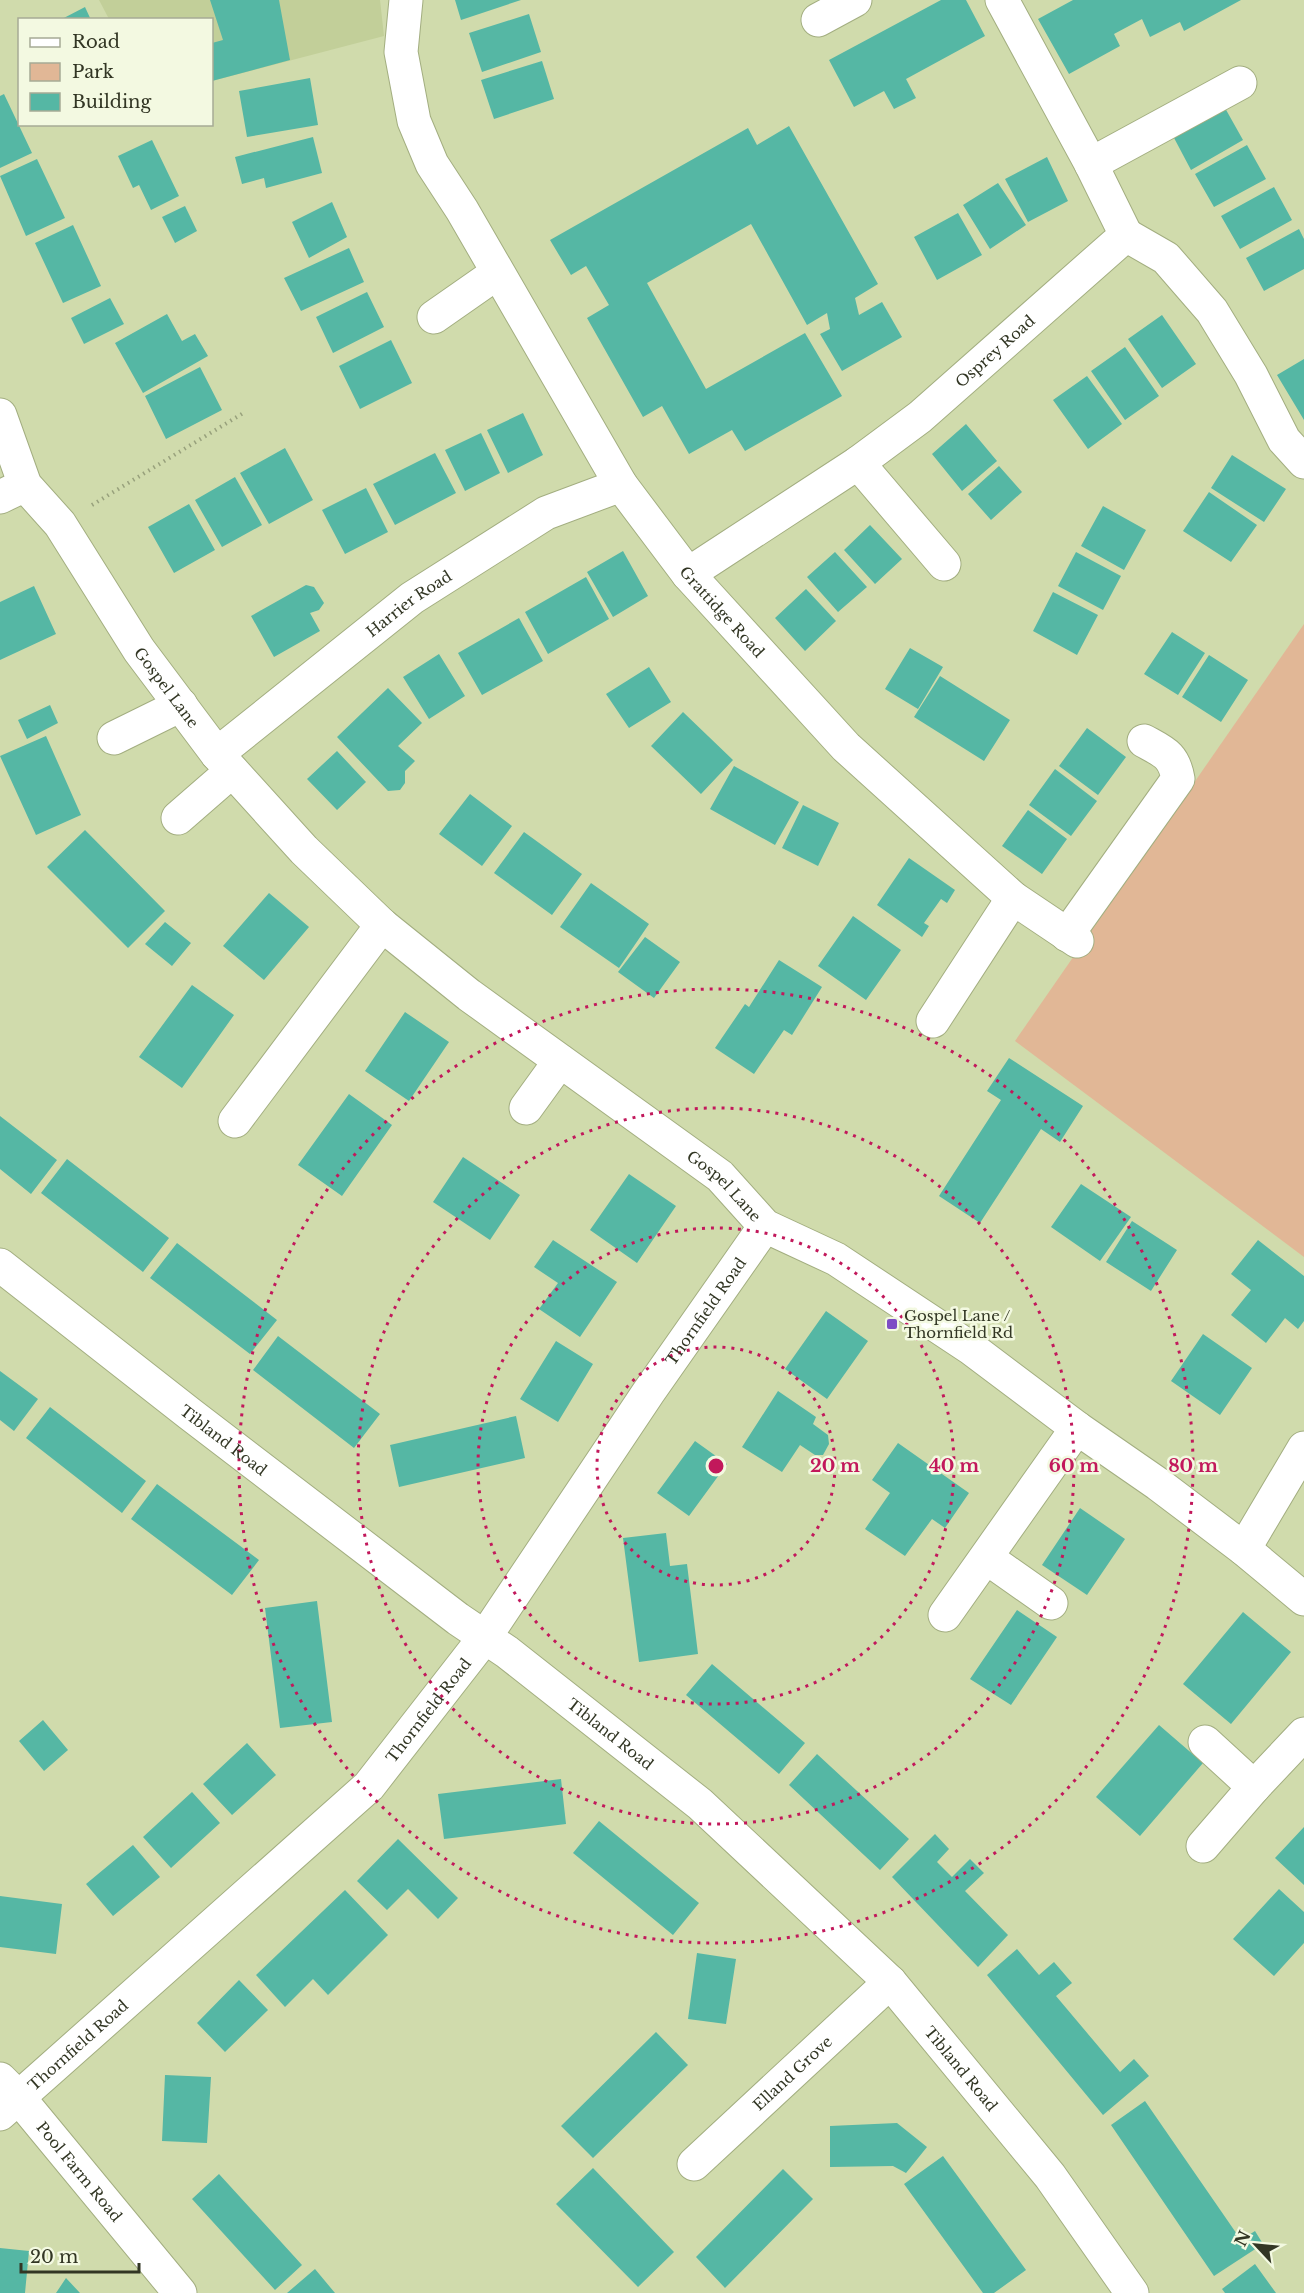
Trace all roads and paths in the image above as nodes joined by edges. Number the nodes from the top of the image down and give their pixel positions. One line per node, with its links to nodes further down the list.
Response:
1 (406, 0): 8 (street, Grattidge Road)
2 (855, 0): 4 (street)
3 (1002, 0): 6 (street)
4 (818, 20)
5 (1240, 83): 6 (street)
6 (1091, 164): 7 (street)
7 (1126, 235): 12 (street); 13 (street, Osprey Road)
8 (497, 273): 9 (street); 14 (street, Grattidge Road)
9 (434, 317)
10 (245, 412): 16 (path)
11 (0, 416): 15 (street, Gospel Lane)
12 (1304, 462)
13 (858, 463): 17 (street); 18 (street, Osprey Road)
14 (621, 485): 18 (street, Grattidge Road); 22 (street, Harrier Road)
15 (12, 491): 16 (street, Gospel Lane)
16 (60, 524): 19 (street, Gospel Lane)
17 (944, 564)
18 (688, 574): 24 (street, Grattidge Road)
19 (181, 705): 20 (street); 22 (street, Gospel Lane)
20 (114, 738)
21 (1144, 741): 24 (street, Grattidge Road)
22 (225, 762): 23 (street, Harrier Road); 25 (street, Gospel Lane)
23 (178, 818)
24 (1013, 898): 26 (street)
25 (382, 925): 27 (street, Gospel Lane); 29 (street)
26 (933, 1021)
27 (560, 1061): 28 (street); 30 (street, Gospel Lane)
28 (526, 1108)
29 (235, 1121)
30 (765, 1226): 32 (street, Gospel Lane); 39 (street, Thornfield Road)
31 (0, 1265): 39 (street, Tibland Road)
32 (1077, 1428): 34 (street, Gospel Lane); 35 (street)
33 (1304, 1448): 34 (street)
34 (1244, 1549): 36 (street, Gospel Lane)
35 (987, 1558): 37 (street); 38 (street)
36 (1304, 1599)
37 (1051, 1603)
38 (945, 1616)
39 (485, 1637): 44 (street, Tibland Road); 45 (street, Thornfield Road)
40 (1304, 1734): 42 (street)
41 (1205, 1742): 42 (street)
42 (1254, 1787): 43 (street)
43 (1203, 1846)
44 (890, 1982): 46 (street, Elland Grove); 48 (street, Tibland Road)
45 (6, 2097): 47 (street, Pool Farm Road)
46 (694, 2164)
47 (180, 2293)
48 (1132, 2293)

